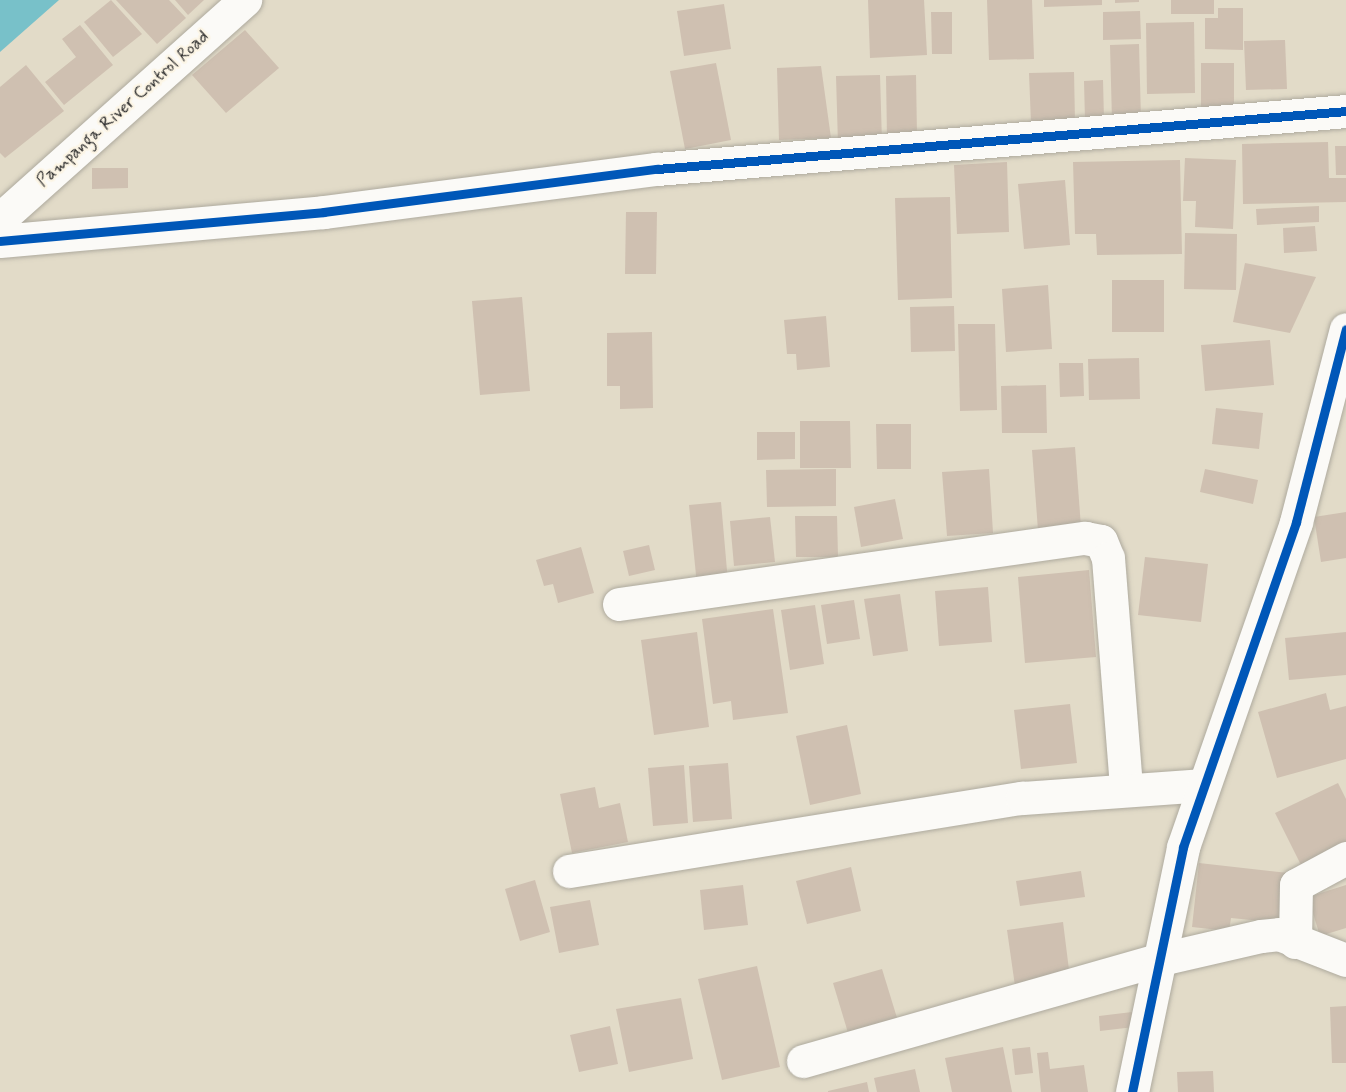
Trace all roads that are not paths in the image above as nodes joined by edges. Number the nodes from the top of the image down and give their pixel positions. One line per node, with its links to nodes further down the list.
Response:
1 (245, 0): 3 (street, Pampanga River Control Road)
2 (1346, 111): 4 (street)
3 (0, 219)
4 (0, 241)
5 (1346, 329): 7 (street)
6 (619, 604): 8 (street)
7 (1202, 785): 8 (street); 12 (street)
8 (1126, 787): 10 (street)
9 (1346, 858): 11 (street)
10 (569, 871)
11 (1295, 942): 12 (street); 13 (street)
12 (1157, 960): 14 (street); 15 (street)
13 (1346, 960)
14 (803, 1061)
15 (1132, 1092)

